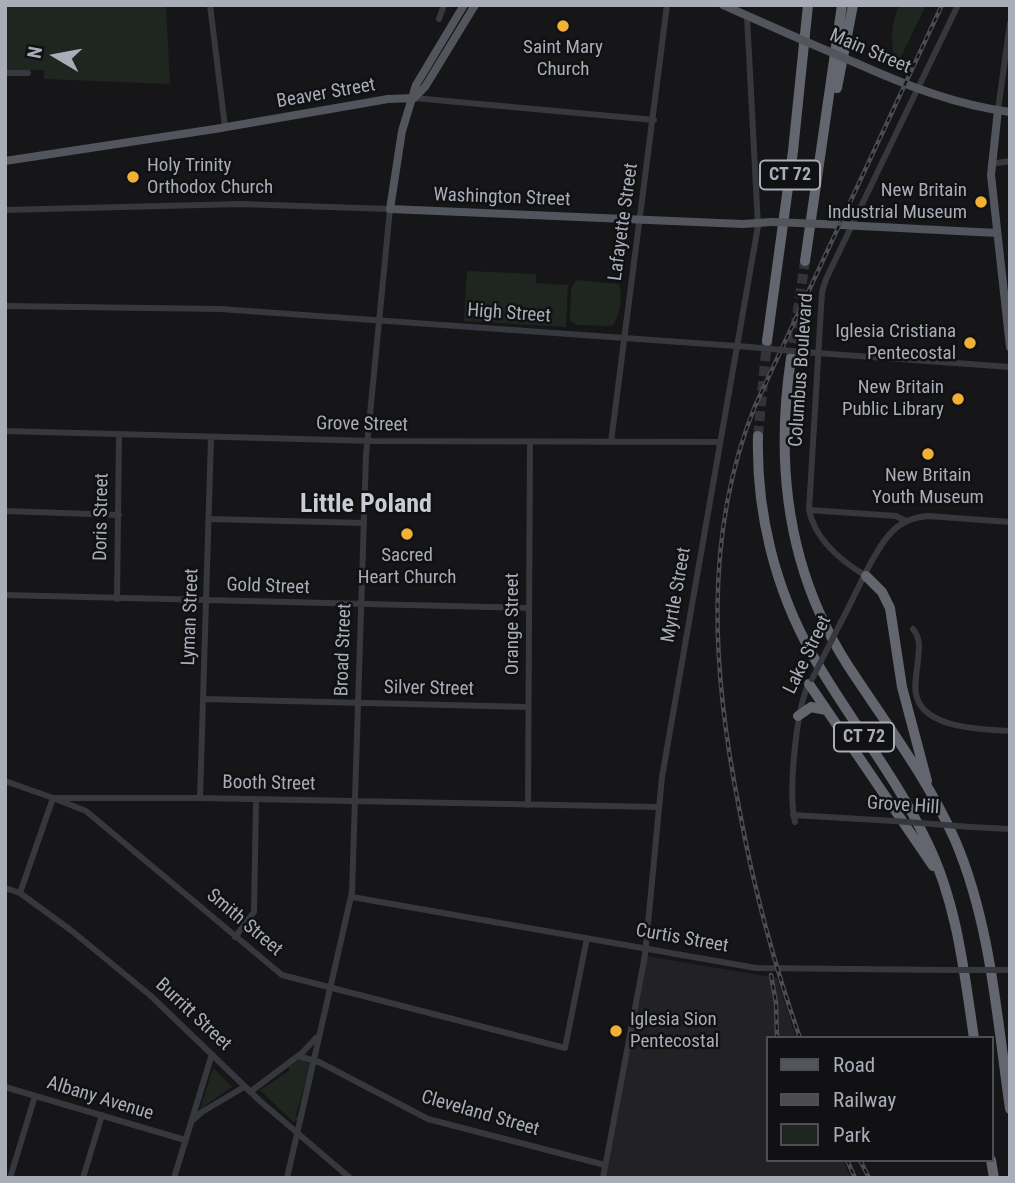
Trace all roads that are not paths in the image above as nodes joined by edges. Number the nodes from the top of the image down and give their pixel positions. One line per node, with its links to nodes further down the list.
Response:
1 (210, 5): 23 (street)
2 (444, 5): 13 (street)
3 (464, 5): 18 (main road)
4 (475, 5): 18 (main road)
5 (667, 5): 22 (street, Lafayette Street)
6 (723, 5): 12 (main road, Main Street)
7 (747, 5): 12 (main road)
8 (842, 5): 21 (highway, CT 72)
9 (853, 5): 21 (highway)
10 (958, 5): 17 (street, Columbus Boulevard)
11 (808, 6): 37 (highway, CT 72)
12 (747, 16): 17 (main road, Main Street, bridge); 30 (street, Myrtle Street)
13 (439, 19)
14 (1010, 23): 19 (street)
15 (5, 73): 16 (street)
16 (28, 73)
17 (918, 89): 19 (main road, Main Street); 31 (street, Columbus Boulevard)
18 (414, 98): 22 (street, Beaver Street); 23 (main road, Beaver Street); 27 (main road, Broad Street)
19 (998, 110): 20 (main road, Main Street); 26 (main road)
20 (1010, 112)
21 (826, 118): 33 (highway, CT 72)
22 (654, 120): 29 (street, Lafayette Street)
23 (225, 127): 25 (main road, Beaver Street)
24 (1010, 160): 26 (street)
25 (5, 161)
26 (991, 164): 32 (main road)
27 (390, 209): 28 (street, Washington Street); 29 (main road, Washington Street); 35 (street, Broad Street)
28 (5, 210)
29 (641, 219): 30 (main road, Washington Street); 36 (street, Lafayette Street)
30 (758, 222): 31 (main road, Washington Street, bridge); 38 (street, Myrtle Street)
31 (852, 226): 32 (main road, Washington Street); 40 (street, Columbus Boulevard)
32 (997, 233): 39 (main road)
33 (805, 261)
34 (5, 306): 35 (street, High Street)
35 (379, 320): 36 (street, High Street); 47 (street, Broad Street)
36 (625, 338): 38 (street, High Street); 48 (street, Lafayette Street)
37 (767, 341)
38 (735, 346): 40 (street, High Street, bridge); 49 (street, Myrtle Street)
39 (1010, 348)
40 (818, 353): 42 (street, High Street); 51 (street, Columbus Boulevard)
41 (791, 358): 73 (highway, CT 72)
42 (1010, 367)
43 (5, 431): 44 (street, Grove Street)
44 (119, 435): 46 (street, Grove Street); 53 (street, Doris Street)
45 (758, 436): 82 (highway, CT 72)
46 (211, 437): 47 (street, Grove Street); 54 (street, Lyman Street)
47 (367, 441): 50 (street, Grove Street); 57 (street, Broad Street)
48 (611, 442): 49 (street, Grove Street); 50 (street, Grove Street)
49 (719, 442): 79 (street, Myrtle Street)
50 (530, 443): 63 (street, Orange Street)
51 (809, 510): 55 (street); 58 (street)
52 (5, 511): 53 (street)
53 (119, 514): 60 (street, Doris Street)
54 (209, 519): 57 (street); 61 (street, Lyman Street)
55 (906, 521): 56 (street); 58 (street, Lake Street)
56 (1010, 522)
57 (364, 523): 62 (street, Broad Street)
58 (866, 576): 65 (street, Lake Street, bridge); 73 (highway)
59 (5, 595): 60 (street, Gold Street)
60 (117, 599): 61 (street, Gold Street)
61 (207, 601): 62 (street, Gold Street); 66 (street, Lyman Street)
62 (361, 605): 63 (street, Gold Street); 67 (street, Broad Street)
63 (529, 608): 68 (street, Orange Street)
64 (913, 629): 71 (street)
65 (810, 681): 69 (highway); 70 (street, Lake Street)
66 (204, 699): 67 (street, Silver Street); 75 (street, Lyman Street)
67 (358, 703): 68 (street, Silver Street); 77 (street, Broad Street)
68 (528, 707): 78 (street, Orange Street)
69 (827, 710): 70 (highway); 82 (highway)
70 (798, 716): 80 (street, Lake Street)
71 (1010, 731)
72 (5, 781): 74 (street, Booth Street)
73 (929, 789): 100 (highway, CT 72)
74 (53, 798): 75 (street, Booth Street); 84 (street); 86 (street, Smith Street)
75 (200, 798): 76 (street, Booth Street)
76 (256, 800): 77 (street, Booth Street); 86 (street)
77 (356, 801): 78 (street, Booth Street); 85 (street, Broad Street)
78 (531, 805): 79 (street, Booth Street)
79 (659, 807): 88 (street, Myrtle Street)
80 (794, 818): 81 (street, Grove Hill, bridge)
81 (1010, 829)
82 (945, 887): 92 (highway, CT 72)
83 (5, 888): 84 (street, Burritt Street)
84 (20, 893): 93 (street, Burritt Street)
85 (352, 897): 87 (street, Curtis Street); 90 (street, Broad Street)
86 (235, 937): 90 (street, Smith Street)
87 (587, 937): 88 (street, Curtis Street); 90 (street, Smith Street)
88 (645, 949): 89 (street, Curtis Street, bridge); 105 (street, Myrtle Street)
89 (1008, 970)
90 (330, 988): 91 (street, Broad Street)
91 (318, 1036): 94 (street); 95 (street, Broad Street)
92 (974, 1036)
93 (212, 1054): 97 (street, Burritt Street); 102 (street)
94 (298, 1056): 95 (street); 98 (street)
95 (314, 1060): 103 (street, Broad Street); 105 (street, Cleveland Street)
96 (5, 1087): 99 (street, Albany Avenue)
97 (244, 1087): 98 (street, Burritt Street); 102 (street)
98 (250, 1093): 103 (street, Burritt Street)
99 (35, 1096): 101 (street, Albany Avenue); 106 (street)
100 (1010, 1109)
101 (102, 1115): 104 (street, Albany Avenue); 107 (street)
102 (189, 1128): 104 (street)
103 (297, 1134): 109 (street, Broad Street); 110 (street, Burritt Street)
104 (185, 1140): 108 (street)
105 (605, 1165): 111 (street, Myrtle Street)
106 (10, 1178)
107 (83, 1178)
108 (174, 1178)
109 (287, 1178)
110 (349, 1178)
111 (603, 1178)

